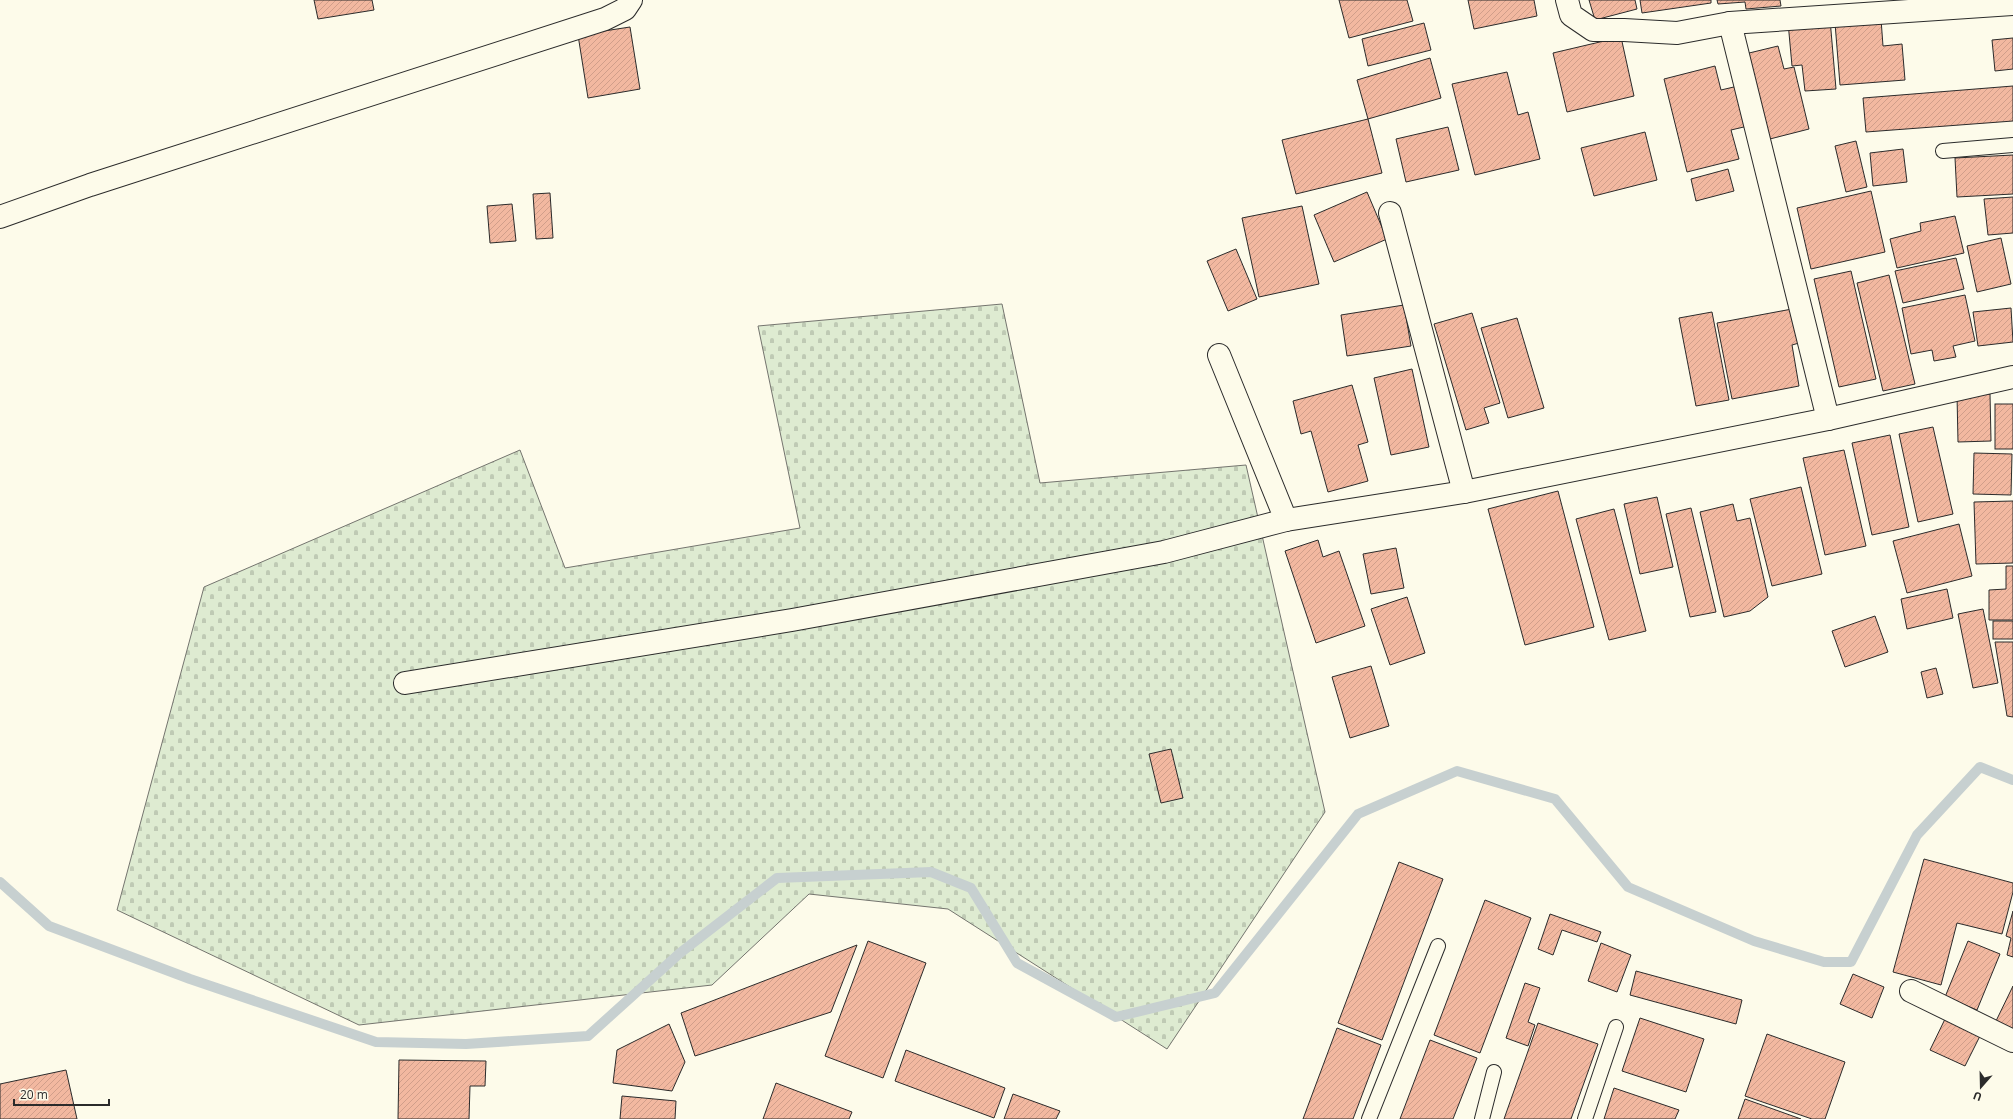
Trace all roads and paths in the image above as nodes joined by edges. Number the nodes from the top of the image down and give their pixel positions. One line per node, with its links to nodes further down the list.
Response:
1 (631, 0): 8 (street)
2 (1567, 0): 4 (street)
3 (2013, 4): 4 (street)
4 (1730, 23): 11 (street)
5 (2013, 145): 6 (lane)
6 (1943, 151)
7 (1390, 213): 12 (street)
8 (0, 217)
9 (1219, 354): 13 (street)
10 (2013, 377): 11 (street)
11 (1828, 418): 12 (street)
12 (1464, 492): 13 (street)
13 (1286, 520): 14 (street)
14 (405, 683)
15 (1438, 946): 20 (lane)
16 (1911, 991): 18 (street)
17 (1616, 1027): 22 (lane)
18 (2013, 1041)
19 (1494, 1072): 21 (lane)
20 (1369, 1119)
21 (1482, 1119)
22 (1585, 1119)

